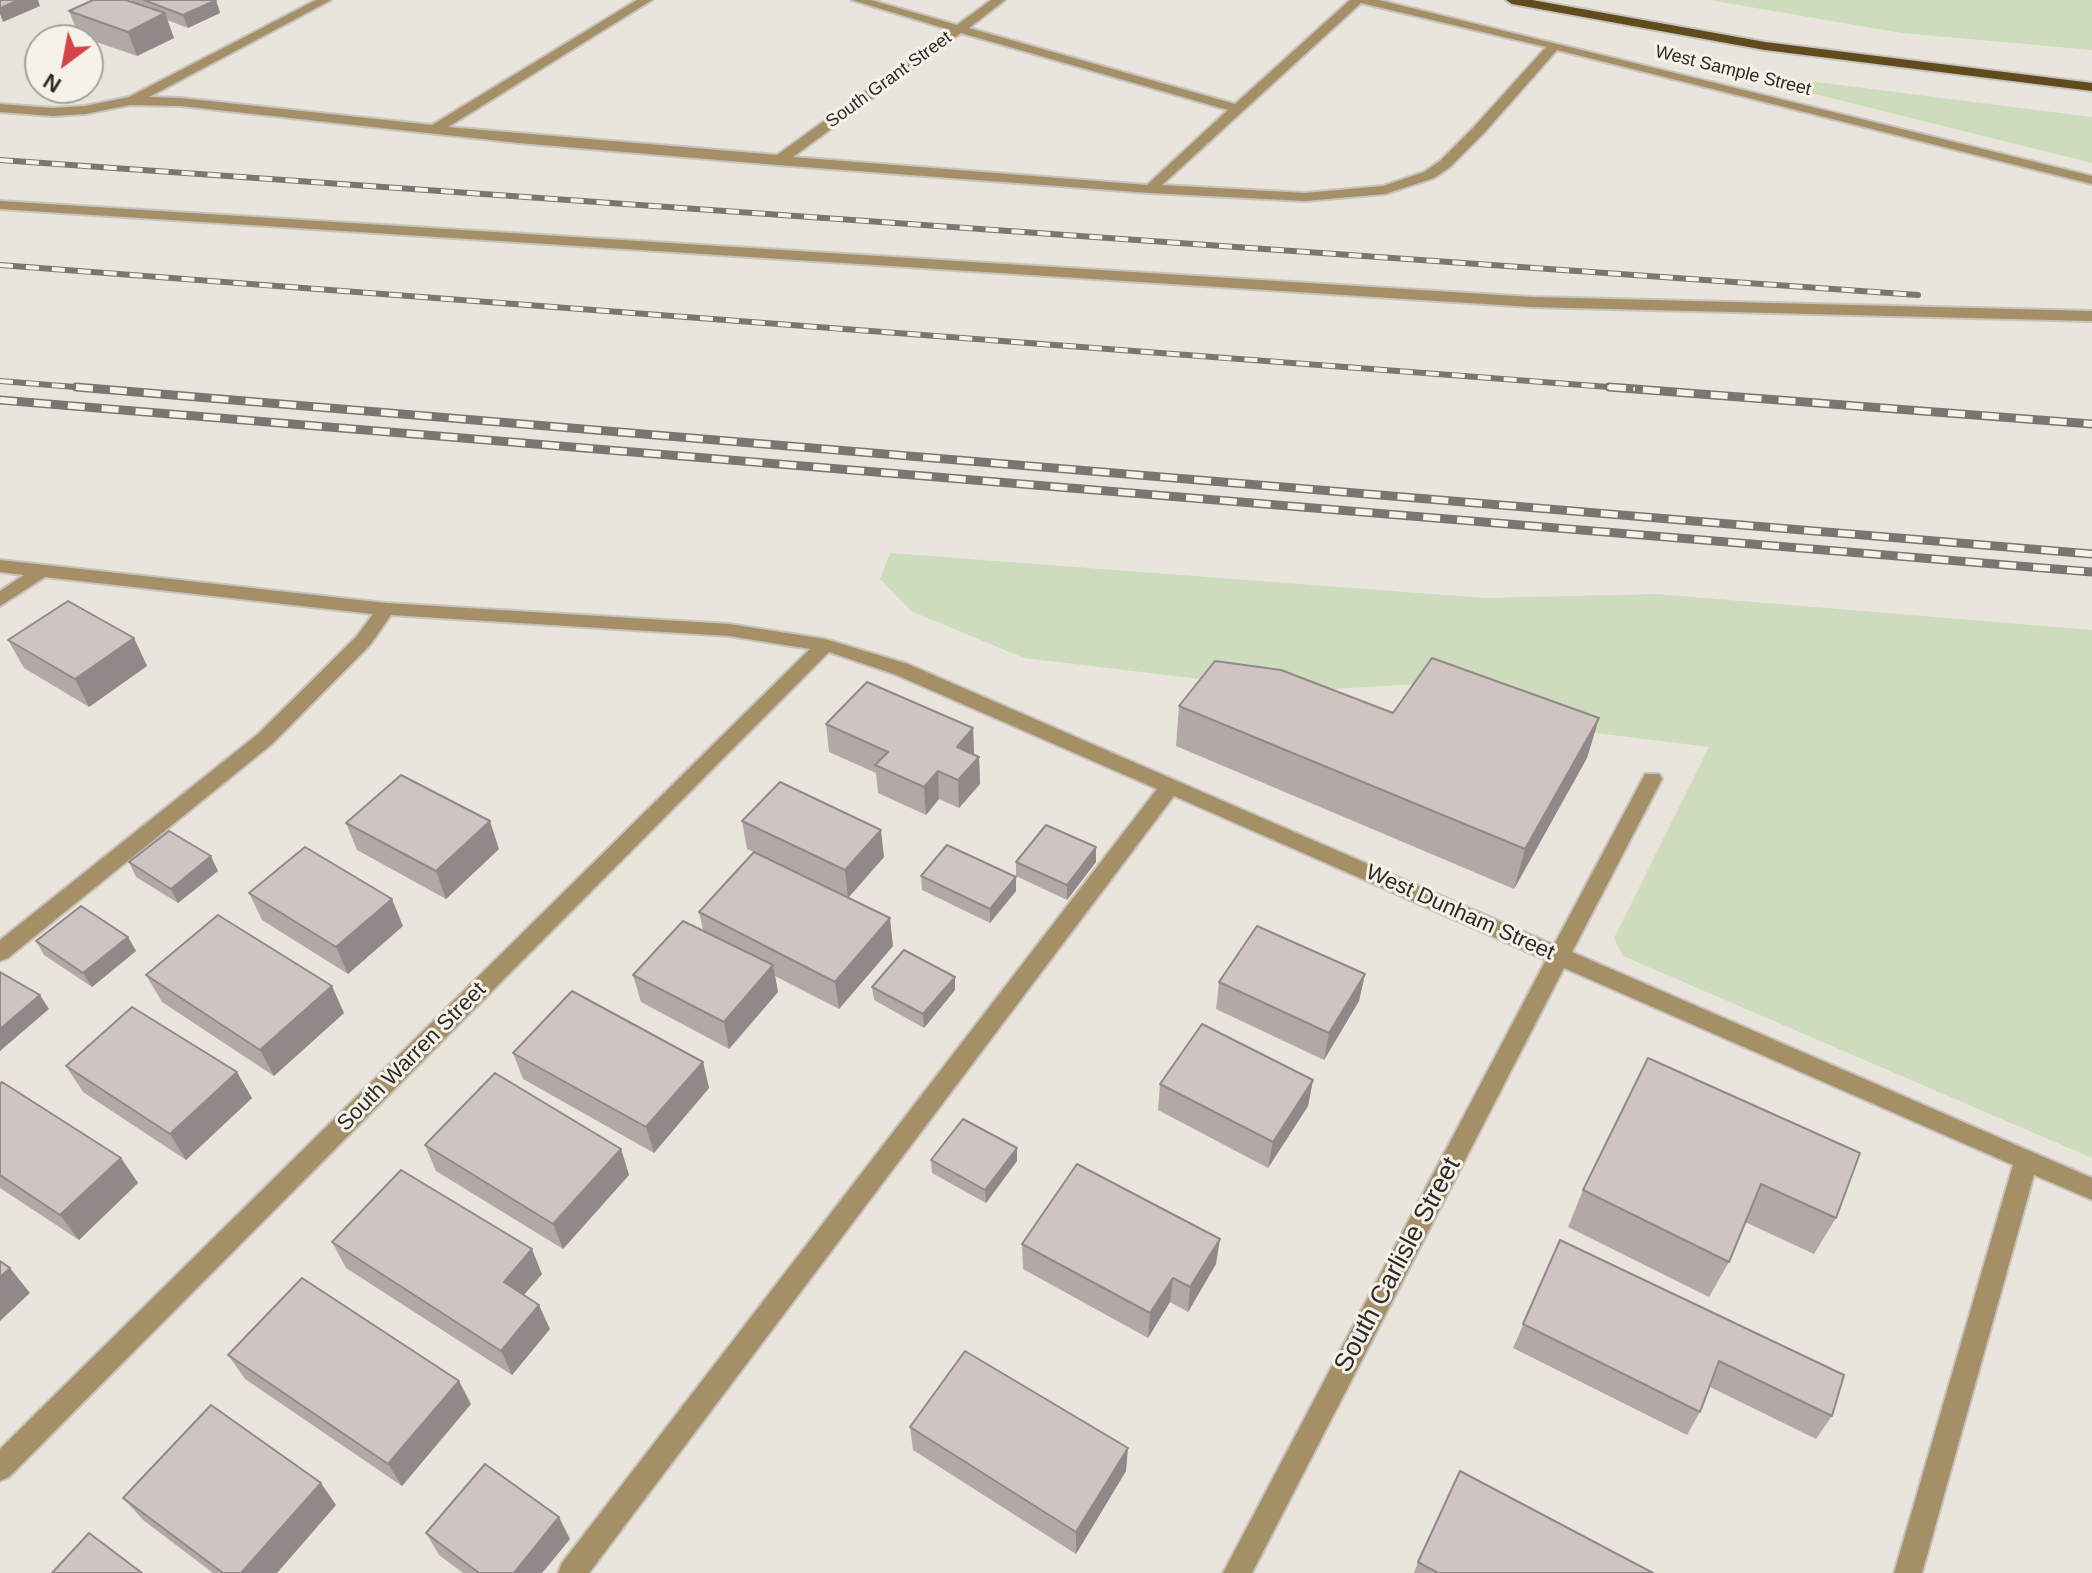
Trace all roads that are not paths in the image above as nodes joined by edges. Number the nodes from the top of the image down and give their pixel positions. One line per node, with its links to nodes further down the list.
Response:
1 (325, 0): 11 (street)
2 (646, 0): 14 (street)
3 (858, 0): 8 (street)
4 (999, 0): 8 (street, South Grant Street)
5 (1357, 0): 13 (street)
6 (1364, 0): 9 (street, West Sample Street)
7 (1512, 0): 10 (main road, West Sample Street)
8 (960, 29): 13 (street); 15 (street, South Grant Street)
9 (1553, 47): 16 (street, West Sample Street); 17 (street)
10 (2092, 87)
11 (130, 101): 12 (street); 14 (street)
12 (0, 108)
13 (1238, 109): 17 (street)
14 (434, 130): 15 (street)
15 (778, 161): 17 (street)
16 (2092, 180)
17 (1150, 189)
18 (0, 205): 19 (street)
19 (2092, 316)
20 (0, 566): 21 (street, West Dunham Street)
21 (43, 570): 22 (street); 23 (street, West Dunham Street)
22 (0, 600)
23 (386, 609): 24 (street, West Dunham Street); 27 (street)
24 (825, 645): 26 (street, West Dunham Street); 31 (street, South Warren Street)
25 (1652, 779): 28 (street, South Carlisle Street)
26 (1170, 786): 28 (street, West Dunham Street); 32 (street)
27 (0, 952)
28 (1560, 956): 29 (street, West Dunham Street); 33 (street, South Carlisle Street)
29 (2026, 1160): 30 (street, West Dunham Street); 34 (street)
30 (2092, 1189)
31 (0, 1468)
32 (572, 1573)
33 (1237, 1573)
34 (1908, 1573)

